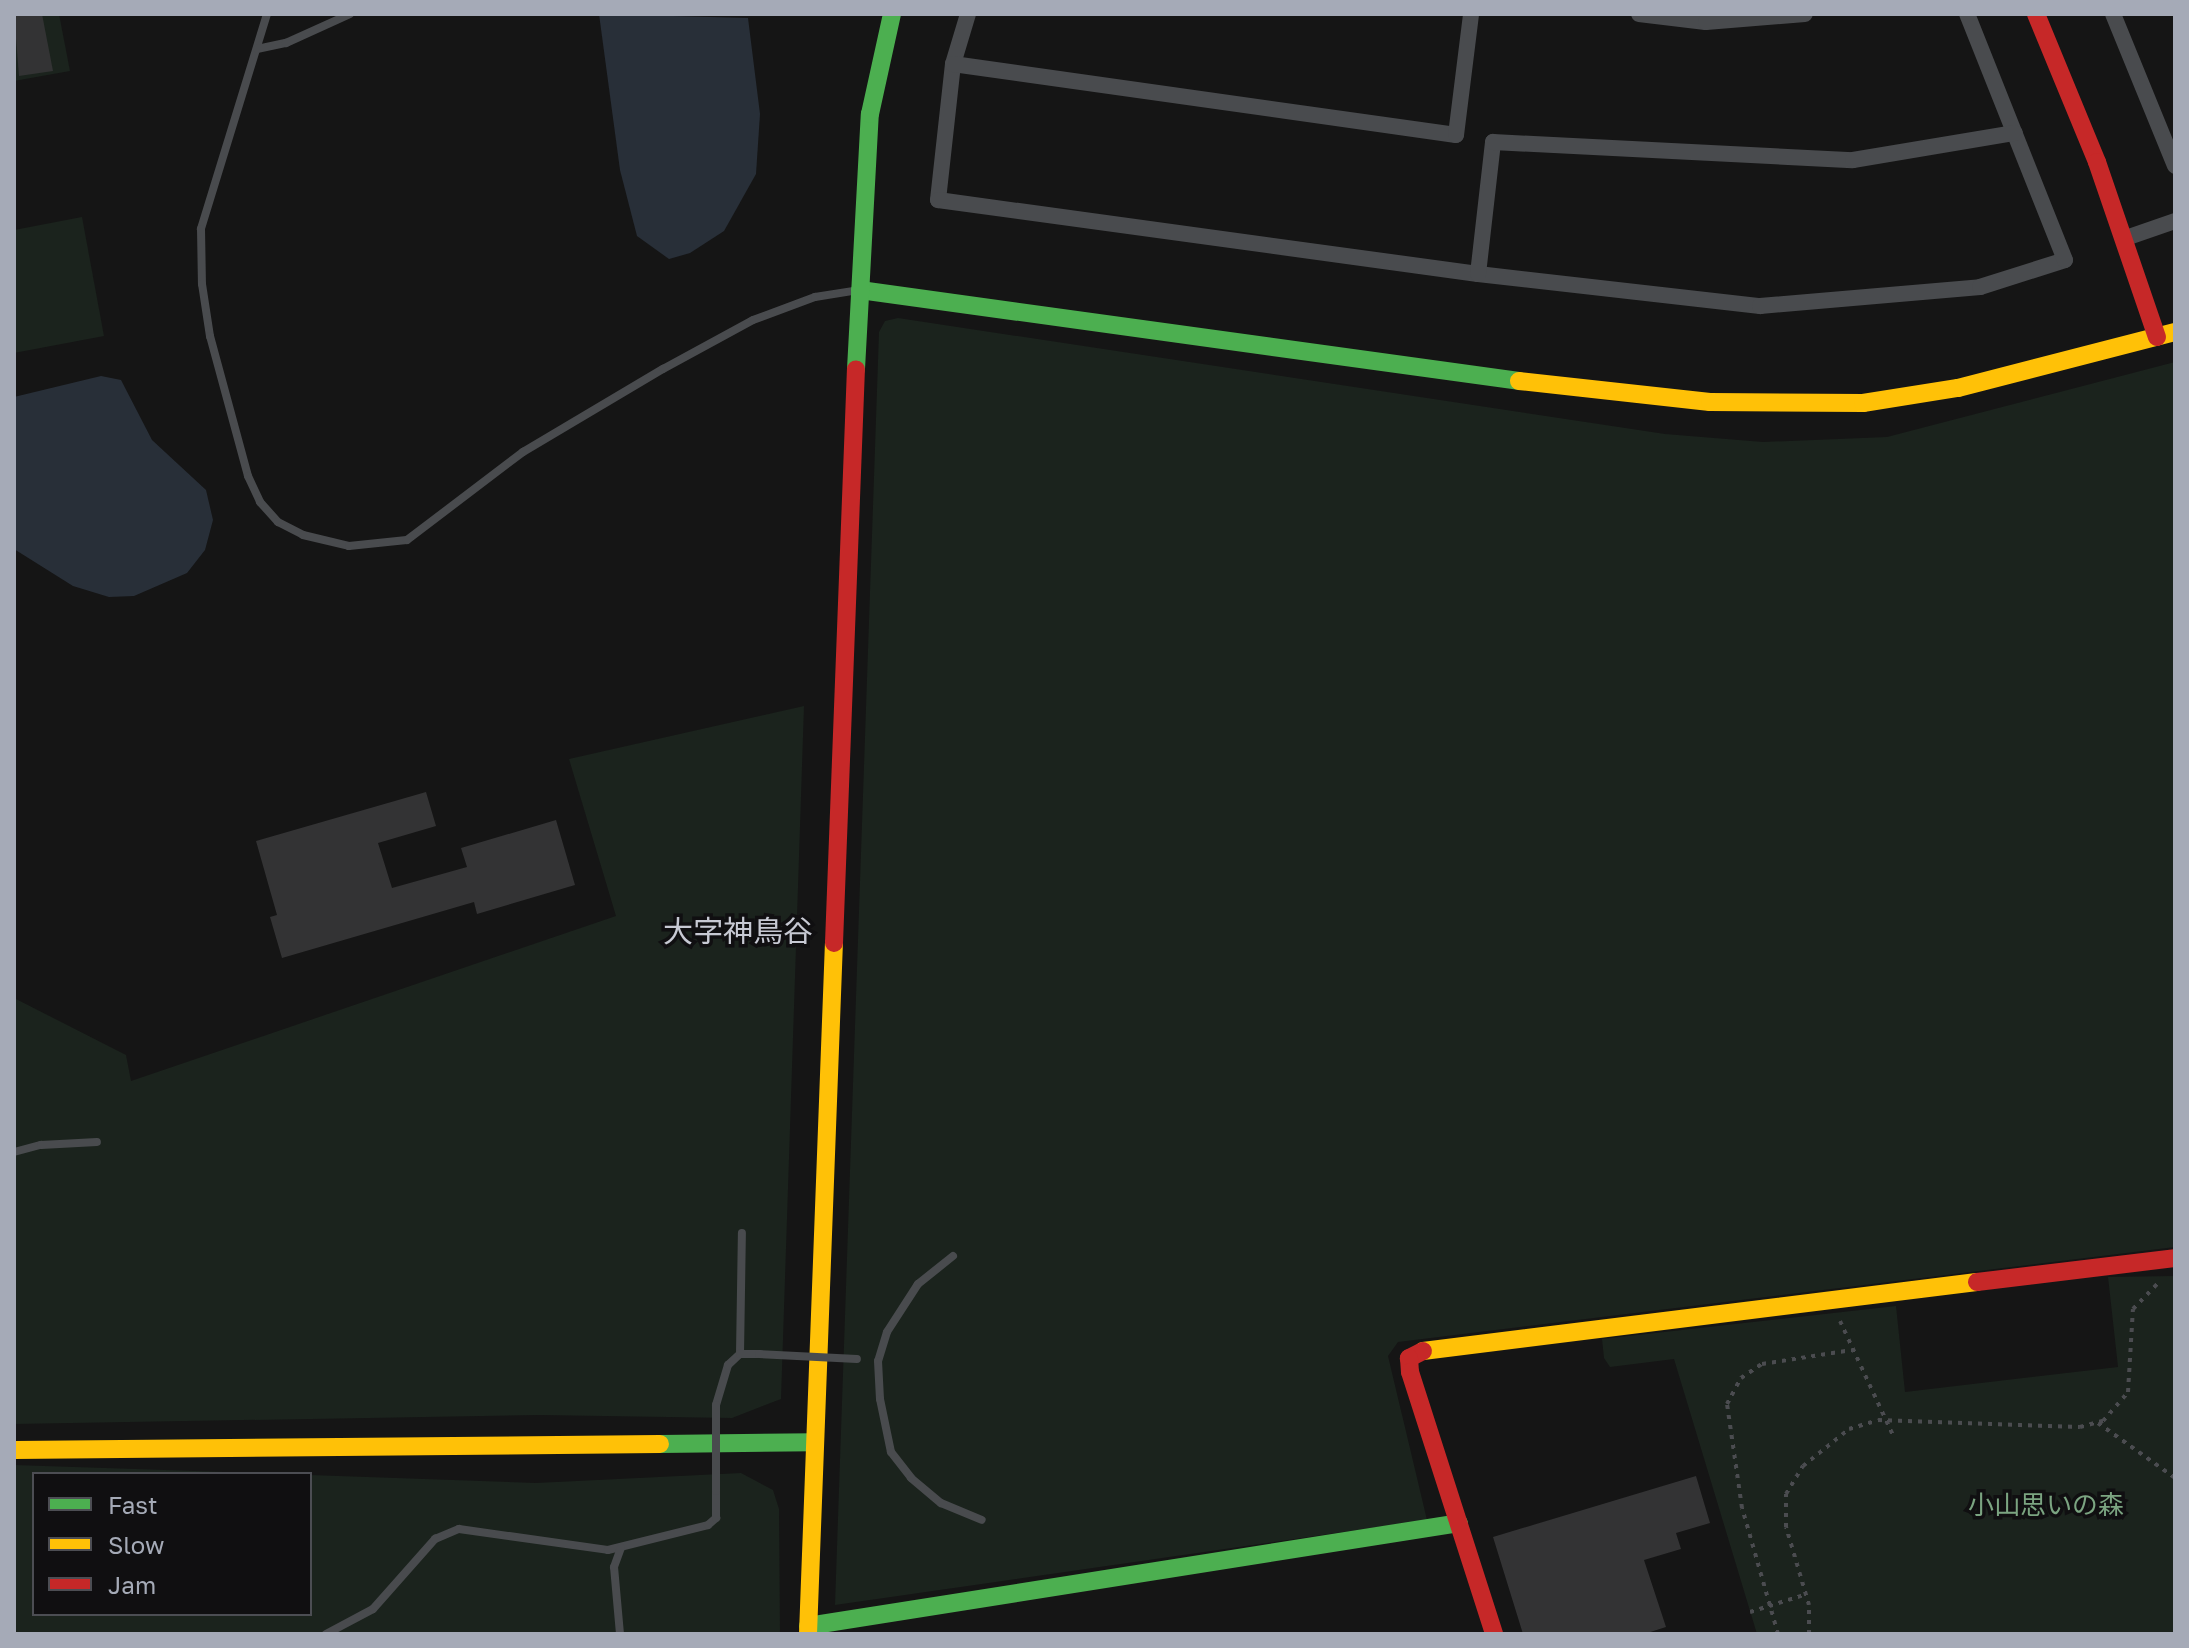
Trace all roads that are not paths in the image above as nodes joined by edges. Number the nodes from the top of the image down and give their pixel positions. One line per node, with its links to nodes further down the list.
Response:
1 (267, 14): 11 (lane)
2 (350, 14): 11 (lane)
3 (892, 14): 18 (street)
4 (968, 14): 12 (street)
5 (1471, 14): 12 (street)
6 (1639, 14): 7 (street)
7 (1805, 14)
8 (1967, 14): 13 (street)
9 (2036, 14): 16 (street)
10 (2113, 14): 14 (street)
11 (257, 49): 18 (lane)
12 (953, 64): 17 (street)
13 (2015, 133): 17 (street); 17 (street)
14 (2175, 166)
15 (2175, 221): 16 (street)
16 (2123, 239): 19 (street)
17 (1478, 274)
18 (860, 290): 19 (street); 27 (street)
19 (2166, 334)
20 (97, 1142): 21 (lane)
21 (14, 1152)
22 (742, 1233): 25 (lane)
23 (953, 1256): 26 (lane)
24 (2175, 1258): 30 (street)
25 (740, 1354): 26 (lane, bridge); 31 (lane, bridge)
26 (878, 1361): 29 (lane)
27 (813, 1442): 28 (street); 32 (street)
28 (14, 1450)
29 (982, 1520)
30 (1459, 1523): 32 (street); 35 (street)
31 (621, 1548): 33 (lane); 34 (lane)
32 (808, 1630)
33 (326, 1634)
34 (620, 1634)
35 (1494, 1634)

